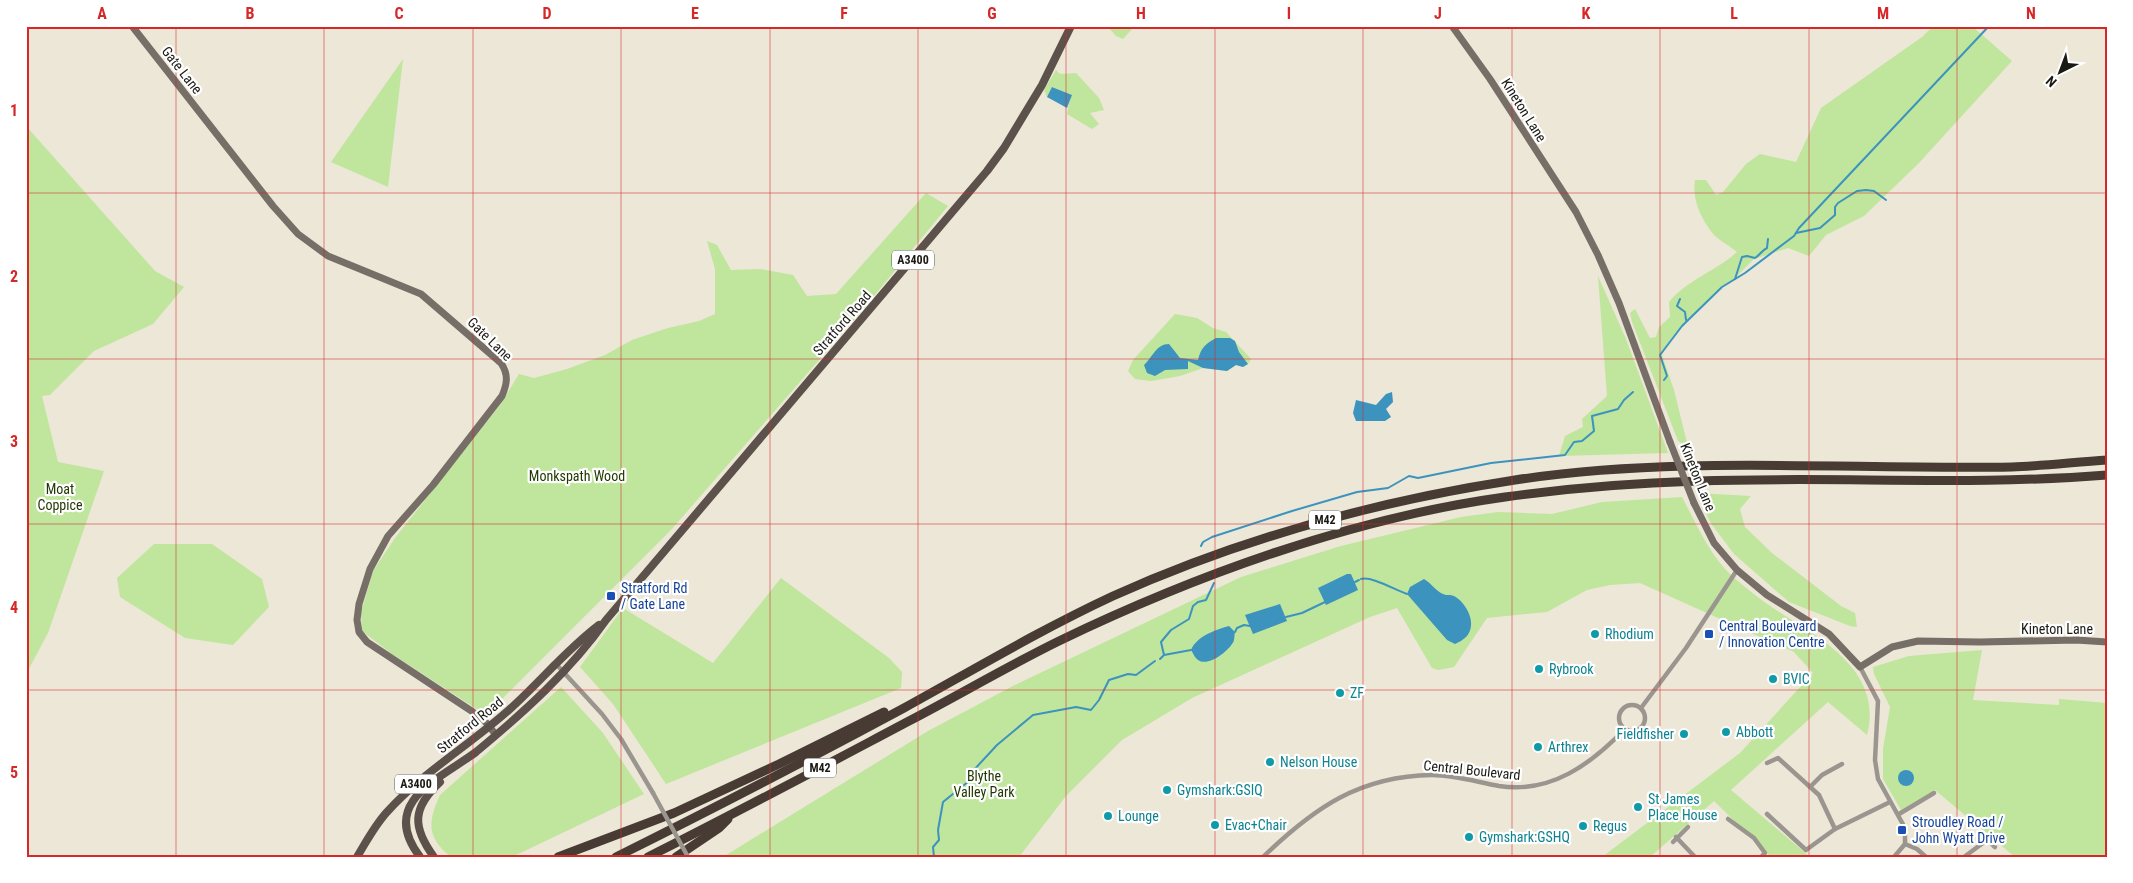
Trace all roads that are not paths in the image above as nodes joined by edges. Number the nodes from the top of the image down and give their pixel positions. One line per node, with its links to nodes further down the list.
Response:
1 (132, 26): 14 (street, Gate Lane)
2 (1071, 26): 7 (main road, Stratford Road / A3400)
3 (1452, 26): 6 (street, Kineton Lane, bridge)
4 (2107, 460): 12 (highway, M42)
5 (2107, 475): 23 (highway, M42)
6 (1737, 570): 10 (street, Kineton Lane); 13 (street)
7 (606, 620): 9 (main road, Stratford Road / A3400); 11 (main road, Stratford Road / A3400)
8 (2107, 642): 10 (street, Kineton Lane)
9 (556, 664): 11 (street); 14 (main road, Stratford Road / A3400)
10 (1860, 667): 22 (street)
11 (562, 671): 16 (main road, Stratford Road / A3400); 42 (street, bridge)
12 (940, 688): 38 (highway); 39 (highway, M42)
13 (1641, 708): 15 (street); 15 (street)
14 (490, 727): 16 (street, Gate Lane); 35 (main road, Stratford Road / A3400)
15 (1625, 729): 43 (street, Central Boulevard)
16 (496, 734): 17 (main road, Stratford Road / A3400)
17 (466, 759): 36 (main road, Stratford Road / A3400); 37 (main road)
18 (1767, 763): 20 (street)
19 (1842, 764): 20 (street)
20 (1810, 787): 28 (street)
21 (1934, 793): 25 (street)
22 (1890, 802): 25 (street); 28 (street)
23 (733, 813): 40 (highway, M42); 41 (highway)
24 (1767, 814): 28 (street)
25 (1898, 814): 33 (street)
26 (1728, 818): 45 (street)
27 (1688, 827): 30 (street)
28 (1834, 829)
29 (1980, 833): 31 (street)
30 (1676, 837): 32 (street); 44 (street)
31 (1988, 840): 34 (street); 48 (street)
32 (1673, 842)
33 (1905, 844): 46 (street); 47 (street)
34 (1995, 846)
35 (357, 857)
36 (420, 857)
37 (434, 857)
38 (558, 857)
39 (616, 857)
40 (648, 857)
41 (676, 857)
42 (688, 857)
43 (1263, 857)
44 (1695, 857)
45 (1761, 857)
46 (1894, 857)
47 (1926, 857)
48 (1964, 857)

